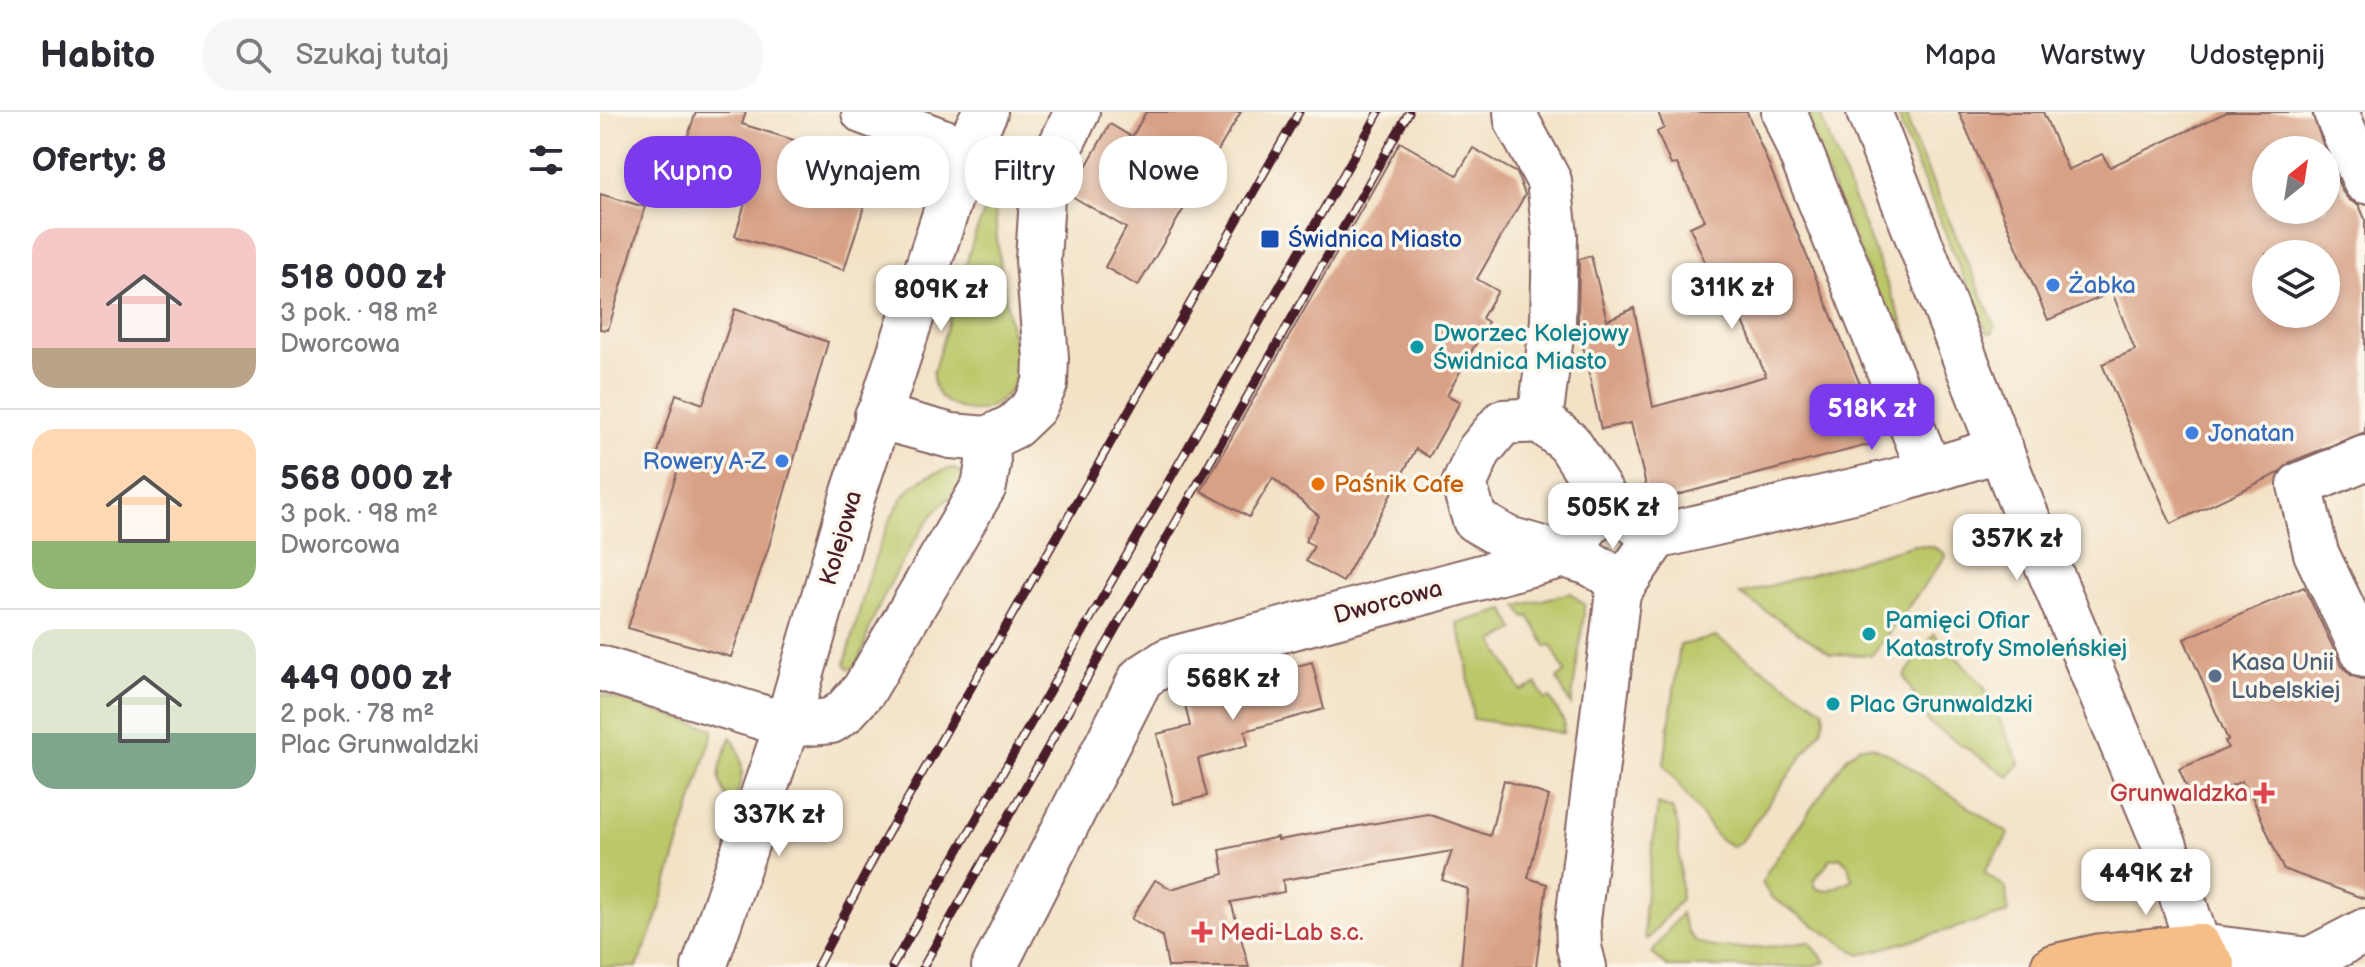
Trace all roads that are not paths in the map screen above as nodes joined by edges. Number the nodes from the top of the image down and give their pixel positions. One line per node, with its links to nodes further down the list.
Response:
1 (864, 112): 7 (street)
2 (1077, 112): 11 (street)
3 (1516, 112): 10 (street)
4 (1784, 112): 14 (street)
5 (1869, 112): 12 (street)
6 (2336, 112): 8 (street)
7 (976, 131): 9 (street, Kolejowa)
8 (2365, 181)
9 (877, 416): 11 (street); 20 (street, Kolejowa)
10 (1540, 420): 15 (street); 16 (street)
11 (987, 439): 20 (street)
12 (2001, 449): 14 (street); 22 (street)
13 (2365, 458): 18 (street)
14 (1930, 471): 17 (street)
15 (1607, 502): 16 (street); 17 (street)
16 (1564, 555): 17 (street); 24 (street, Dworcowa)
17 (1639, 559): 25 (street)
18 (2365, 655)
19 (600, 668): 20 (street)
20 (787, 725): 23 (street, Kolejowa)
21 (2365, 931): 22 (street)
22 (2206, 956): 26 (main road)
23 (704, 967)
24 (994, 967)
25 (1584, 967)
26 (2053, 967)

